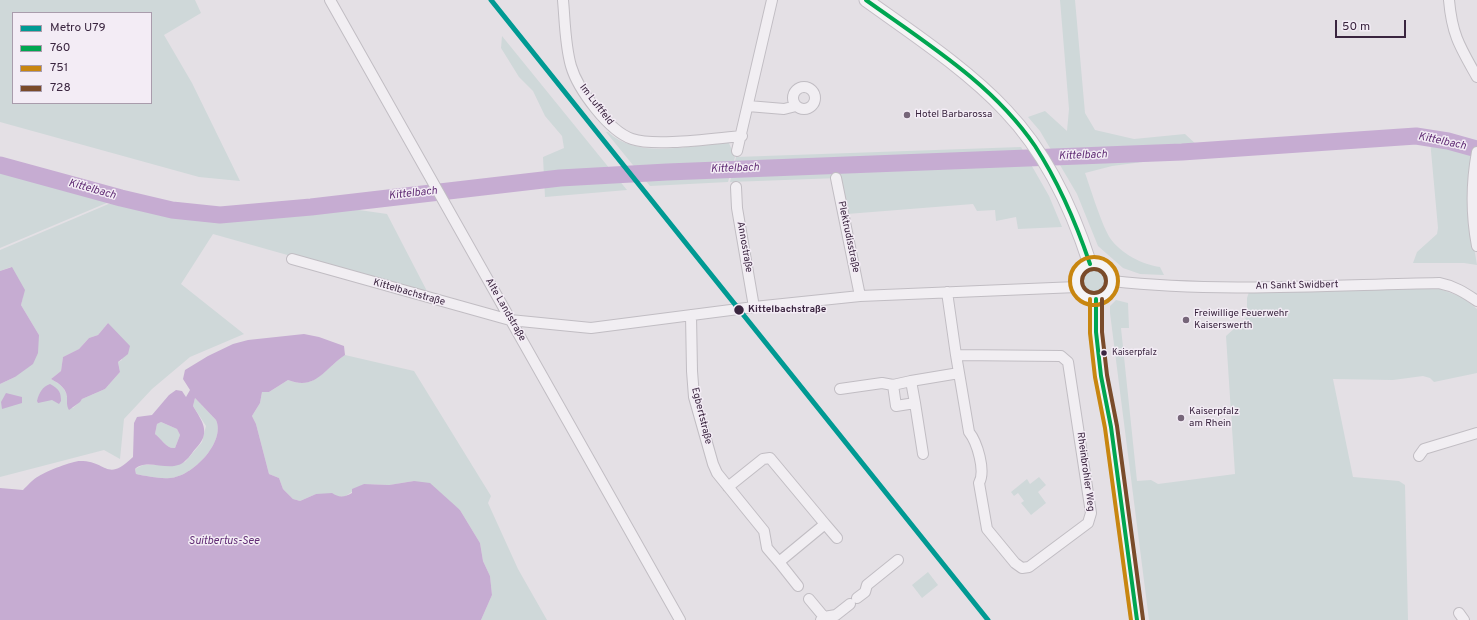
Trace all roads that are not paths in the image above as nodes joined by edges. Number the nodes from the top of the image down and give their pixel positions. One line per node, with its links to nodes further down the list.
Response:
1 (330, 0): 25 (street, Alte Landstraße)
2 (563, 0): 9 (street, Im Luftfeld)
3 (772, 0): 7 (street)
4 (866, 0): 16 (main road)
5 (1449, 0): 6 (street)
6 (1477, 77)
7 (748, 106): 8 (street); 9 (street)
8 (796, 106)
9 (742, 136): 10 (street)
10 (737, 151)
11 (1476, 156): 14 (street)
12 (836, 178): 20 (street, Plektrudisstraße)
13 (736, 186): 23 (street, Annostraße)
14 (1477, 246)
15 (292, 259): 25 (street, Kittelbachstraße)
16 (1090, 264): 17 (main road); 18 (main road)
17 (1112, 281): 21 (main road); 22 (street, An Sankt Swidbert)
18 (1077, 287): 19 (street, Kittelbachstraße); 21 (main road)
19 (947, 292): 20 (street, Kittelbachstraße); 26 (street, Rheinbrohler Weg)
20 (860, 296): 23 (street, Kittelbachstraße)
21 (1096, 299): 44 (main road)
22 (1477, 301)
23 (754, 307): 24 (street, Kittelbachstraße)
24 (692, 315): 25 (street, Kittelbachstraße); 35 (street, Egbertstraße)
25 (510, 320): 43 (street, Alte Landstraße)
26 (956, 355): 27 (street, Rheinbrohler Weg); 27 (street, Rheinbrohler Weg)
27 (959, 373): 28 (street)
28 (911, 382): 29 (street); 31 (street)
29 (893, 385): 30 (street); 31 (street)
30 (840, 389)
31 (915, 403): 33 (street)
32 (1477, 433): 34 (street)
33 (923, 454)
34 (1420, 456)
35 (728, 488): 36 (street); 39 (street, Egbertstraße)
36 (825, 524): 37 (street); 39 (street)
37 (837, 538)
38 (898, 560): 42 (street)
39 (779, 562): 40 (street, Egbertstraße)
40 (798, 586)
41 (810, 599): 42 (street)
42 (822, 618)
43 (680, 620)
44 (1137, 620)

